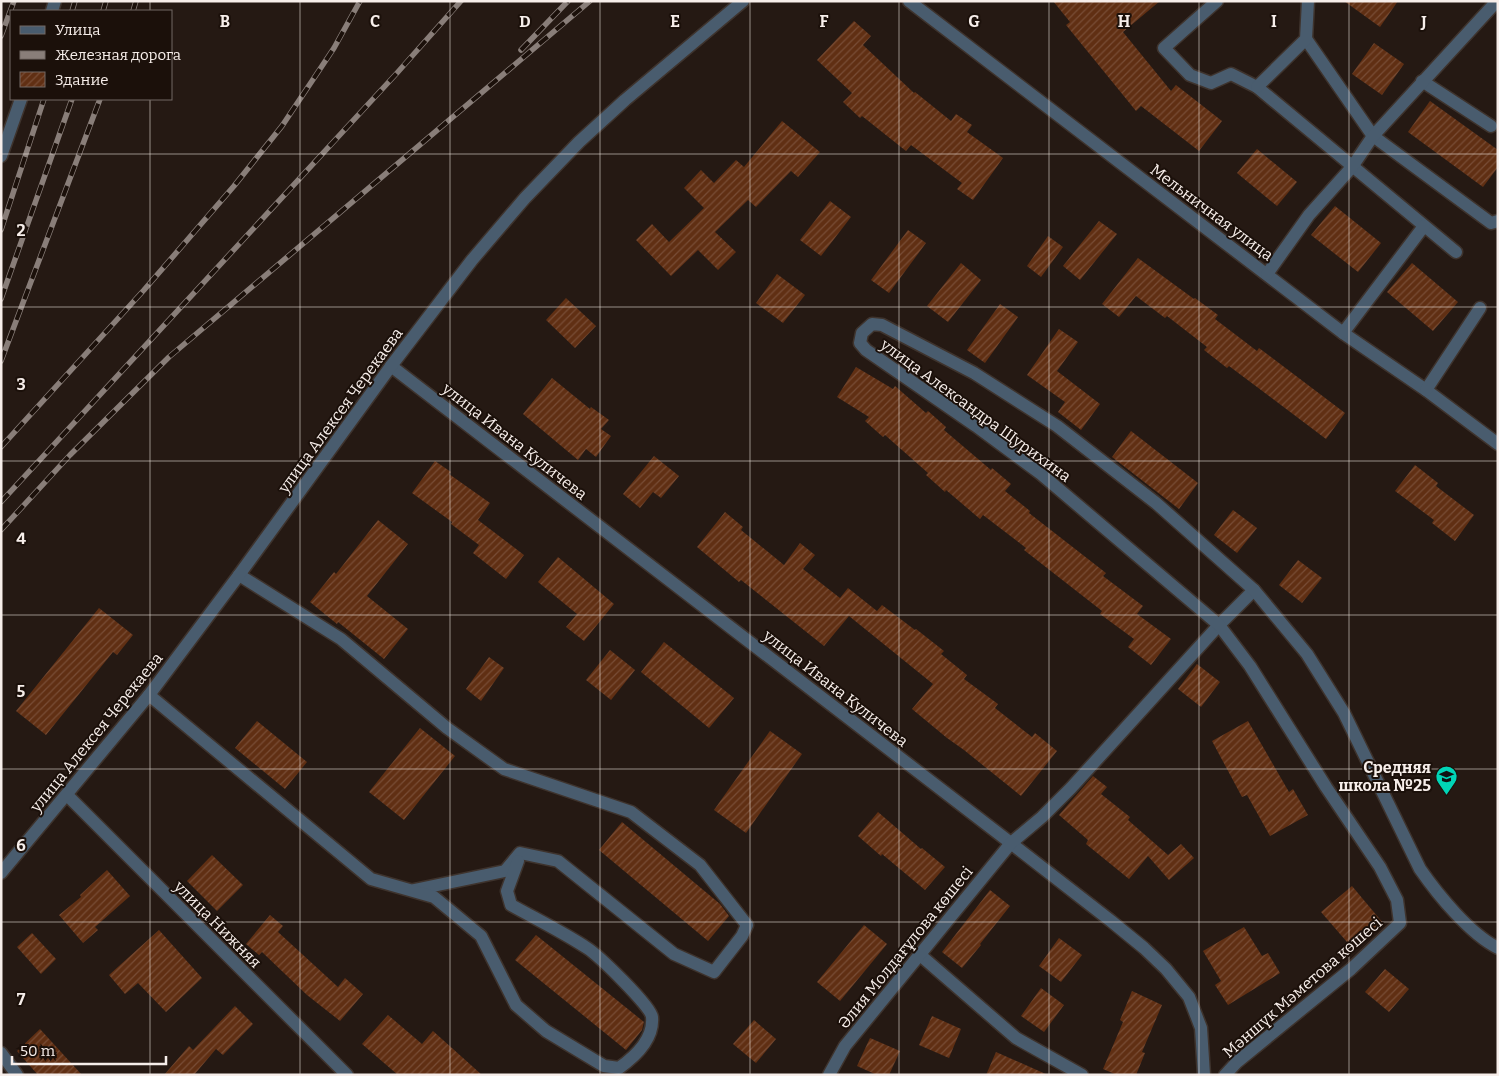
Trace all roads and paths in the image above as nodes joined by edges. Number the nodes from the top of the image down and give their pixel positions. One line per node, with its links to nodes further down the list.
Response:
1 (743, 1): 20 (street, улица Алексея Черекаева)
2 (909, 1): 17 (street, Мельничная улица)
3 (1217, 1): 8 (street)
4 (1308, 1): 6 (street)
5 (1497, 1): 7 (street)
6 (1306, 39): 8 (street); 11 (street)
7 (1422, 81): 10 (street); 11 (street)
8 (1256, 88): 13 (street)
9 (21, 100): 12 (street)
10 (1491, 126)
11 (1373, 136): 13 (street); 14 (street)
12 (1, 156)
13 (1352, 167): 15 (street); 17 (street)
14 (1498, 221)
15 (1424, 226): 16 (street); 19 (street)
16 (1456, 252)
17 (1267, 274): 19 (street, Мельничная улица)
18 (1480, 308): 21 (street)
19 (1343, 332): 21 (street, Мельничная улица)
20 (391, 366): 23 (street, улица Алексея Черекаева); 28 (street, улица Ивана Куличева)
21 (1426, 390): 22 (street, Мельничная улица)
22 (1498, 444)
23 (239, 575): 26 (street, улица Алексея Черекаева); 29 (street)
24 (1254, 590): 25 (street, Әлия Молдағұлова көшесі); 25 (street, улица Александра Щурихина); 33 (street, улица Александра Щурихина)
25 (1219, 624): 28 (street, Әлия Молдағұлова көшесі); 32 (street, улица Александра Щурихина)
26 (149, 695): 27 (street, улица Алексея Черекаева); 31 (street)
27 (67, 795): 30 (street, улица Алексея Черекаева); 37 (street, улица Нижняя)
28 (1011, 843): 34 (street, Әлия Молдағұлова көшесі); 40 (street, улица Ивана Куличева)
29 (520, 853): 31 (street); 31 (street)
30 (1, 873)
31 (414, 890)
32 (1400, 923): 41 (street, Мәншүк Мәметова көшесі)
33 (1498, 948)
34 (919, 954): 38 (street, Әлия Молдағұлова көшесі); 39 (street)
35 (1, 1053): 36 (street)
36 (17, 1075)
37 (347, 1075)
38 (829, 1075)
39 (1082, 1075)
40 (1204, 1075)
41 (1225, 1075)

